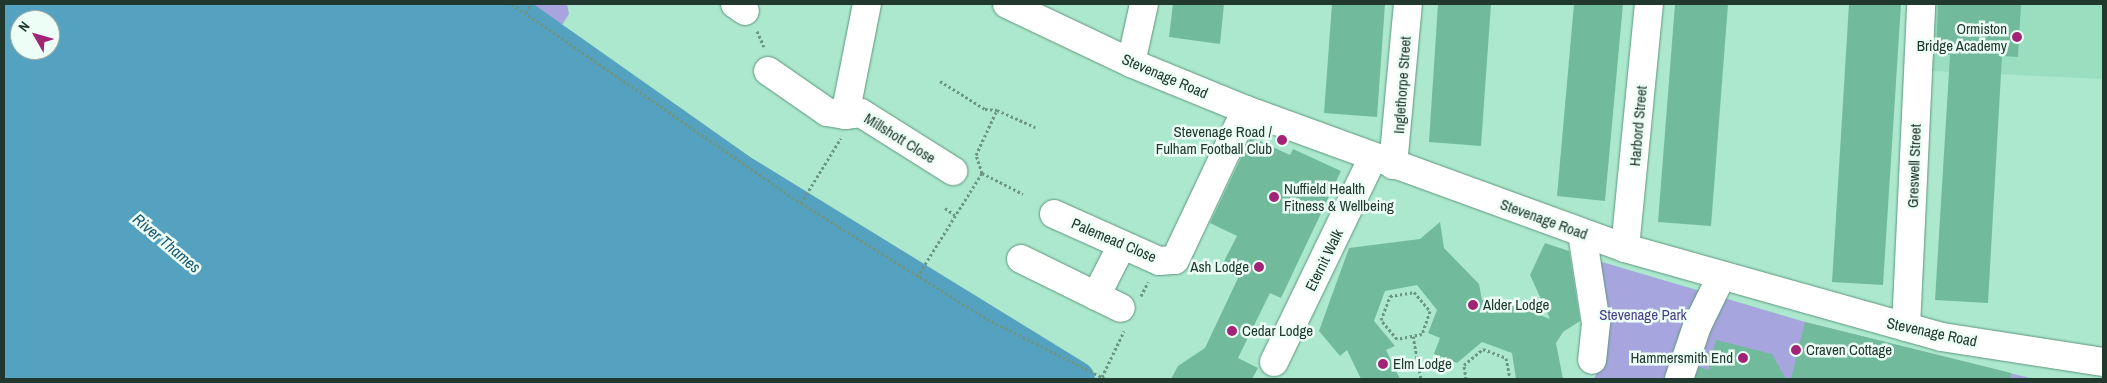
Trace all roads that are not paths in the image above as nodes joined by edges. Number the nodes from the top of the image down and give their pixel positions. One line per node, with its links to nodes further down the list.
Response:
1 (867, 4): 10 (street, Millshott Close)
2 (1007, 4): 7 (street, Stevenage Road)
3 (1144, 4): 7 (street)
4 (1408, 4): 11 (street, Inglethorpe Street)
5 (1649, 4): 16 (street, Harbord Street)
6 (1921, 4): 21 (street, Greswell Street)
7 (1131, 63): 9 (street, Stevenage Road)
8 (768, 71): 10 (street, Millshott Close)
9 (1246, 110): 11 (street, Stevenage Road); 15 (street, Palemead Close)
10 (845, 115): 12 (street, Millshott Close)
11 (1383, 161): 14 (street, Stevenage Road); 23 (street, Eternit Walk)
12 (953, 171)
13 (1054, 214): 15 (street, Palemead Close)
14 (1582, 233): 16 (street, Stevenage Road); 22 (street)
15 (1122, 245): 19 (street)
16 (1625, 248): 18 (street, Stevenage Road)
17 (1021, 259): 19 (street)
18 (1721, 277): 21 (street, Stevenage Road); 25 (street)
19 (1101, 286): 20 (street)
20 (1121, 308)
21 (1906, 327): 24 (street, Stevenage Road)
22 (1592, 360)
23 (1274, 362)
24 (2103, 362)
25 (1679, 379)

